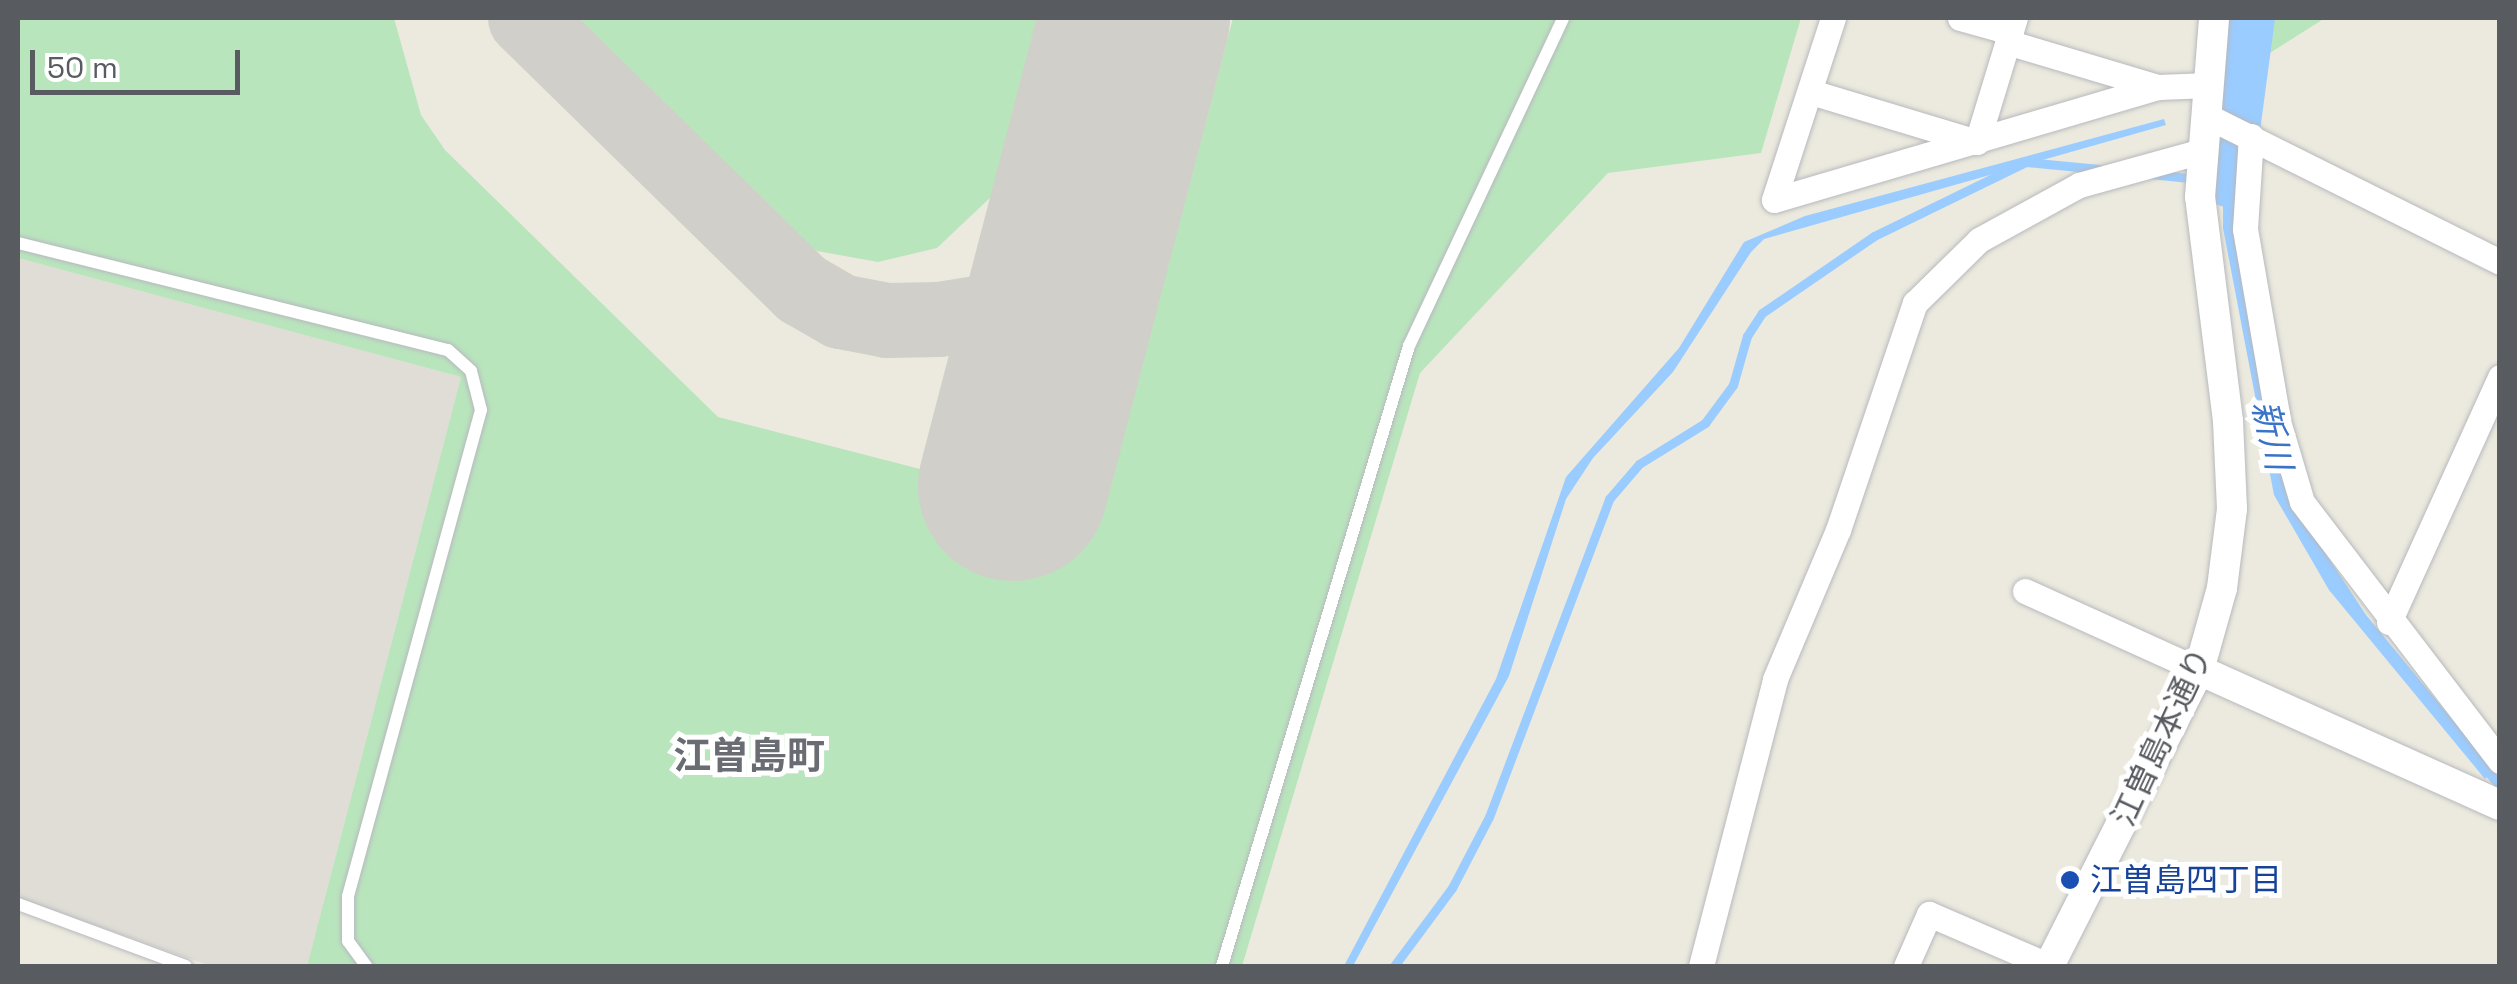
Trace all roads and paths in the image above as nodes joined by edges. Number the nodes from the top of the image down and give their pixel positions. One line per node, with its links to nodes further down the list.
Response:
1 (1563, 18): 24 (lane)
2 (1832, 18): 8 (street)
3 (1960, 18): 5 (street)
4 (2214, 18): 6 (street, 江曽島本通り)
5 (2011, 31): 7 (street); 11 (street)
6 (2209, 85): 7 (street); 9 (street, 江曽島本通り)
7 (2158, 87): 11 (street)
8 (1810, 92): 11 (street); 11 (street)
9 (2207, 116): 10 (street); 12 (street, 江曽島本通り)
10 (2251, 136): 14 (street); 17 (street)
11 (1977, 142)
12 (2202, 151): 18 (street, 江曽島本通り); 25 (street)
13 (18, 243): 23 (lane)
14 (2500, 262)
15 (2500, 378): 17 (street)
16 (2025, 591): 18 (street)
17 (2389, 622): 19 (street)
18 (2199, 670): 20 (street); 27 (street, 江曽島本通り)
19 (2500, 762)
20 (2500, 806)
21 (18, 904): 22 (lane)
22 (186, 966)
23 (366, 966)
24 (1222, 966)
25 (1702, 966)
26 (1906, 966): 27 (street)
27 (2050, 966)

